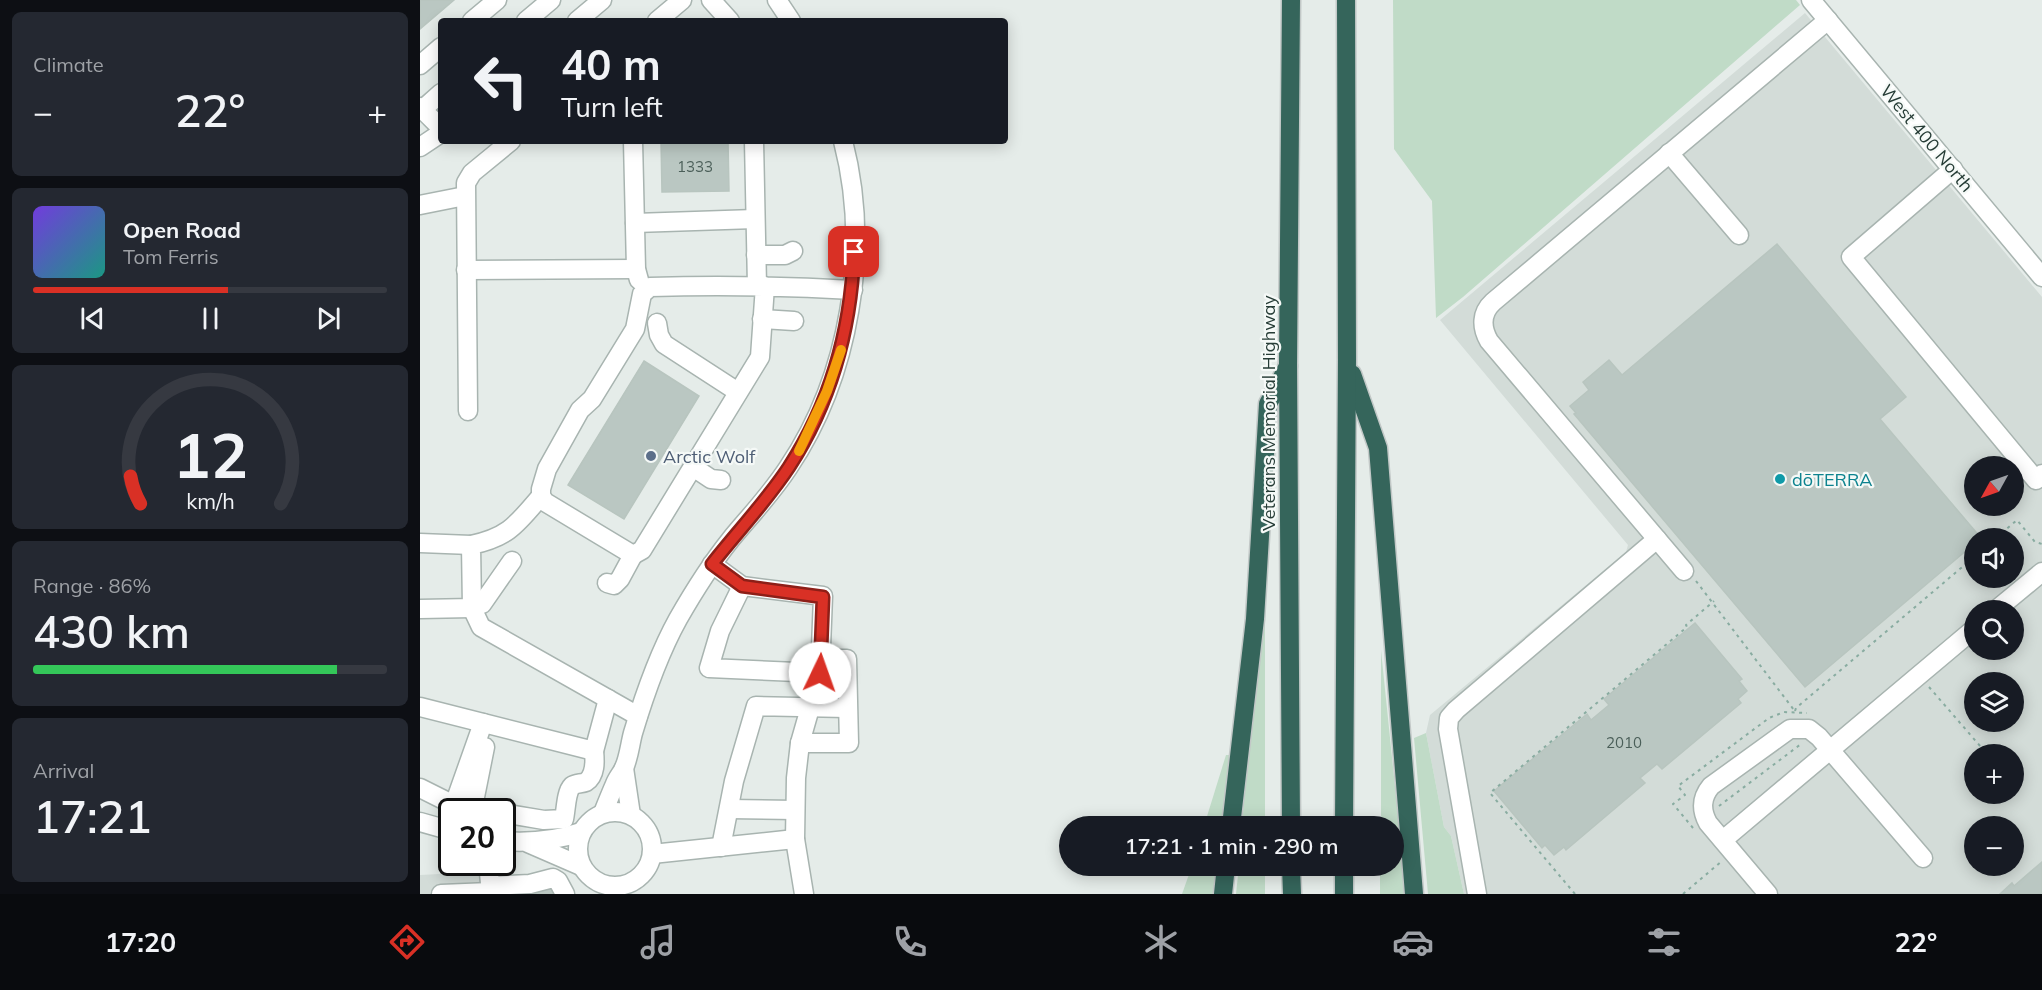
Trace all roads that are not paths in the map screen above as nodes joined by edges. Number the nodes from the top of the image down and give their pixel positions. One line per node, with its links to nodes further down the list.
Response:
1 (497, 0): 10 (street)
2 (551, 0): 11 (street)
3 (602, 0): 12 (street)
4 (682, 0): 13 (street)
5 (711, 0): 14 (street)
6 (777, 0): 15 (street)
7 (1291, 0): 47 (highway, Veterans Memorial Highway)
8 (1346, 0): 46 (highway)
9 (1811, 0): 16 (street, West 400 North)
10 (476, 18)
11 (530, 18)
12 (581, 18)
13 (661, 18)
14 (727, 18)
15 (789, 18)
16 (1828, 20): 28 (street); 29 (street, West 400 North)
17 (438, 50): 18 (street)
18 (420, 65)
19 (438, 95): 20 (street)
20 (421, 108): 21 (street)
21 (438, 125)
22 (438, 135): 27 (street)
23 (507, 144): 30 (street)
24 (633, 144): 33 (street)
25 (753, 144): 32 (street)
26 (844, 144): 41 (street)
27 (420, 147)
28 (1669, 153): 34 (street); 54 (street)
29 (1953, 169): 39 (street, West 400 North); 51 (street)
30 (465, 196): 31 (street); 38 (street)
31 (420, 205)
32 (755, 219): 33 (street); 36 (street)
33 (635, 223): 37 (street)
34 (1739, 235)
35 (793, 251): 36 (street)
36 (756, 255): 40 (street)
37 (636, 269): 38 (street); 42 (street)
38 (466, 270): 49 (street)
39 (2042, 277)
40 (761, 286): 41 (street); 42 (street); 43 (street)
41 (853, 290): 59 (street)
42 (642, 294): 53 (street)
43 (762, 319): 44 (street); 48 (street)
44 (794, 321)
45 (657, 323): 48 (street)
46 (1347, 359): 88 (highway); 112 (highway)
47 (1288, 364): 86 (highway); 87 (highway, Veterans Memorial Highway)
48 (738, 392): 50 (street)
49 (468, 411)
50 (693, 467): 52 (street); 57 (street)
51 (2039, 477)
52 (721, 480)
53 (541, 496): 56 (street); 57 (street)
54 (1657, 539): 60 (street); 113 (street)
55 (420, 543): 56 (street)
56 (471, 545): 65 (street)
57 (633, 555): 62 (street)
58 (512, 561): 65 (street)
59 (712, 564): 63 (street); 73 (street)
60 (1684, 571)
61 (2042, 572): 64 (street)
62 (607, 583)
63 (742, 586): 68 (street); 68 (street)
64 (2008, 600)
65 (472, 608): 66 (street); 69 (street)
66 (420, 609)
67 (1964, 637): 76 (street)
68 (820, 666): 70 (street); 72 (street)
69 (608, 699): 73 (street); 77 (street)
70 (811, 706): 72 (street); 75 (street); 81 (street)
71 (420, 707): 74 (street)
72 (847, 708): 75 (street)
73 (638, 716): 78 (street)
74 (487, 724): 77 (street); 79 (street); 80 (street)
75 (800, 743): 83 (street)
76 (1831, 750): 93 (street); 93 (street); 98 (street)
77 (594, 751): 85 (street)
78 (624, 768): 82 (street); 84 (street)
79 (420, 788)
80 (475, 798)
81 (729, 808): 83 (street); 96 (street)
82 (630, 809): 84 (street); 97 (street)
83 (795, 810): 92 (street)
84 (603, 813): 91 (street)
85 (516, 815)
86 (1232, 816)
87 (1291, 816)
88 (1344, 816)
89 (420, 822): 90 (street)
90 (438, 827)
91 (581, 832): 95 (street); 99 (street)
92 (795, 839): 96 (street); 108 (street)
93 (1723, 840): 114 (street)
94 (516, 842): 95 (street)
95 (526, 843): 99 (street)
96 (721, 847): 97 (street)
97 (652, 854): 103 (street)
98 (1923, 858)
99 (581, 866): 104 (street)
100 (1225, 876): 109 (highway)
101 (1291, 876): 110 (highway)
102 (1344, 876): 111 (highway)
103 (633, 887): 104 (street)
104 (604, 889)
105 (490, 890): 106 (street); 107 (street)
106 (441, 894)
107 (565, 894)
108 (804, 894)
109 (1223, 894)
110 (1292, 894)
111 (1344, 894)
112 (1414, 894)
113 (1477, 894)
114 (1768, 894)

